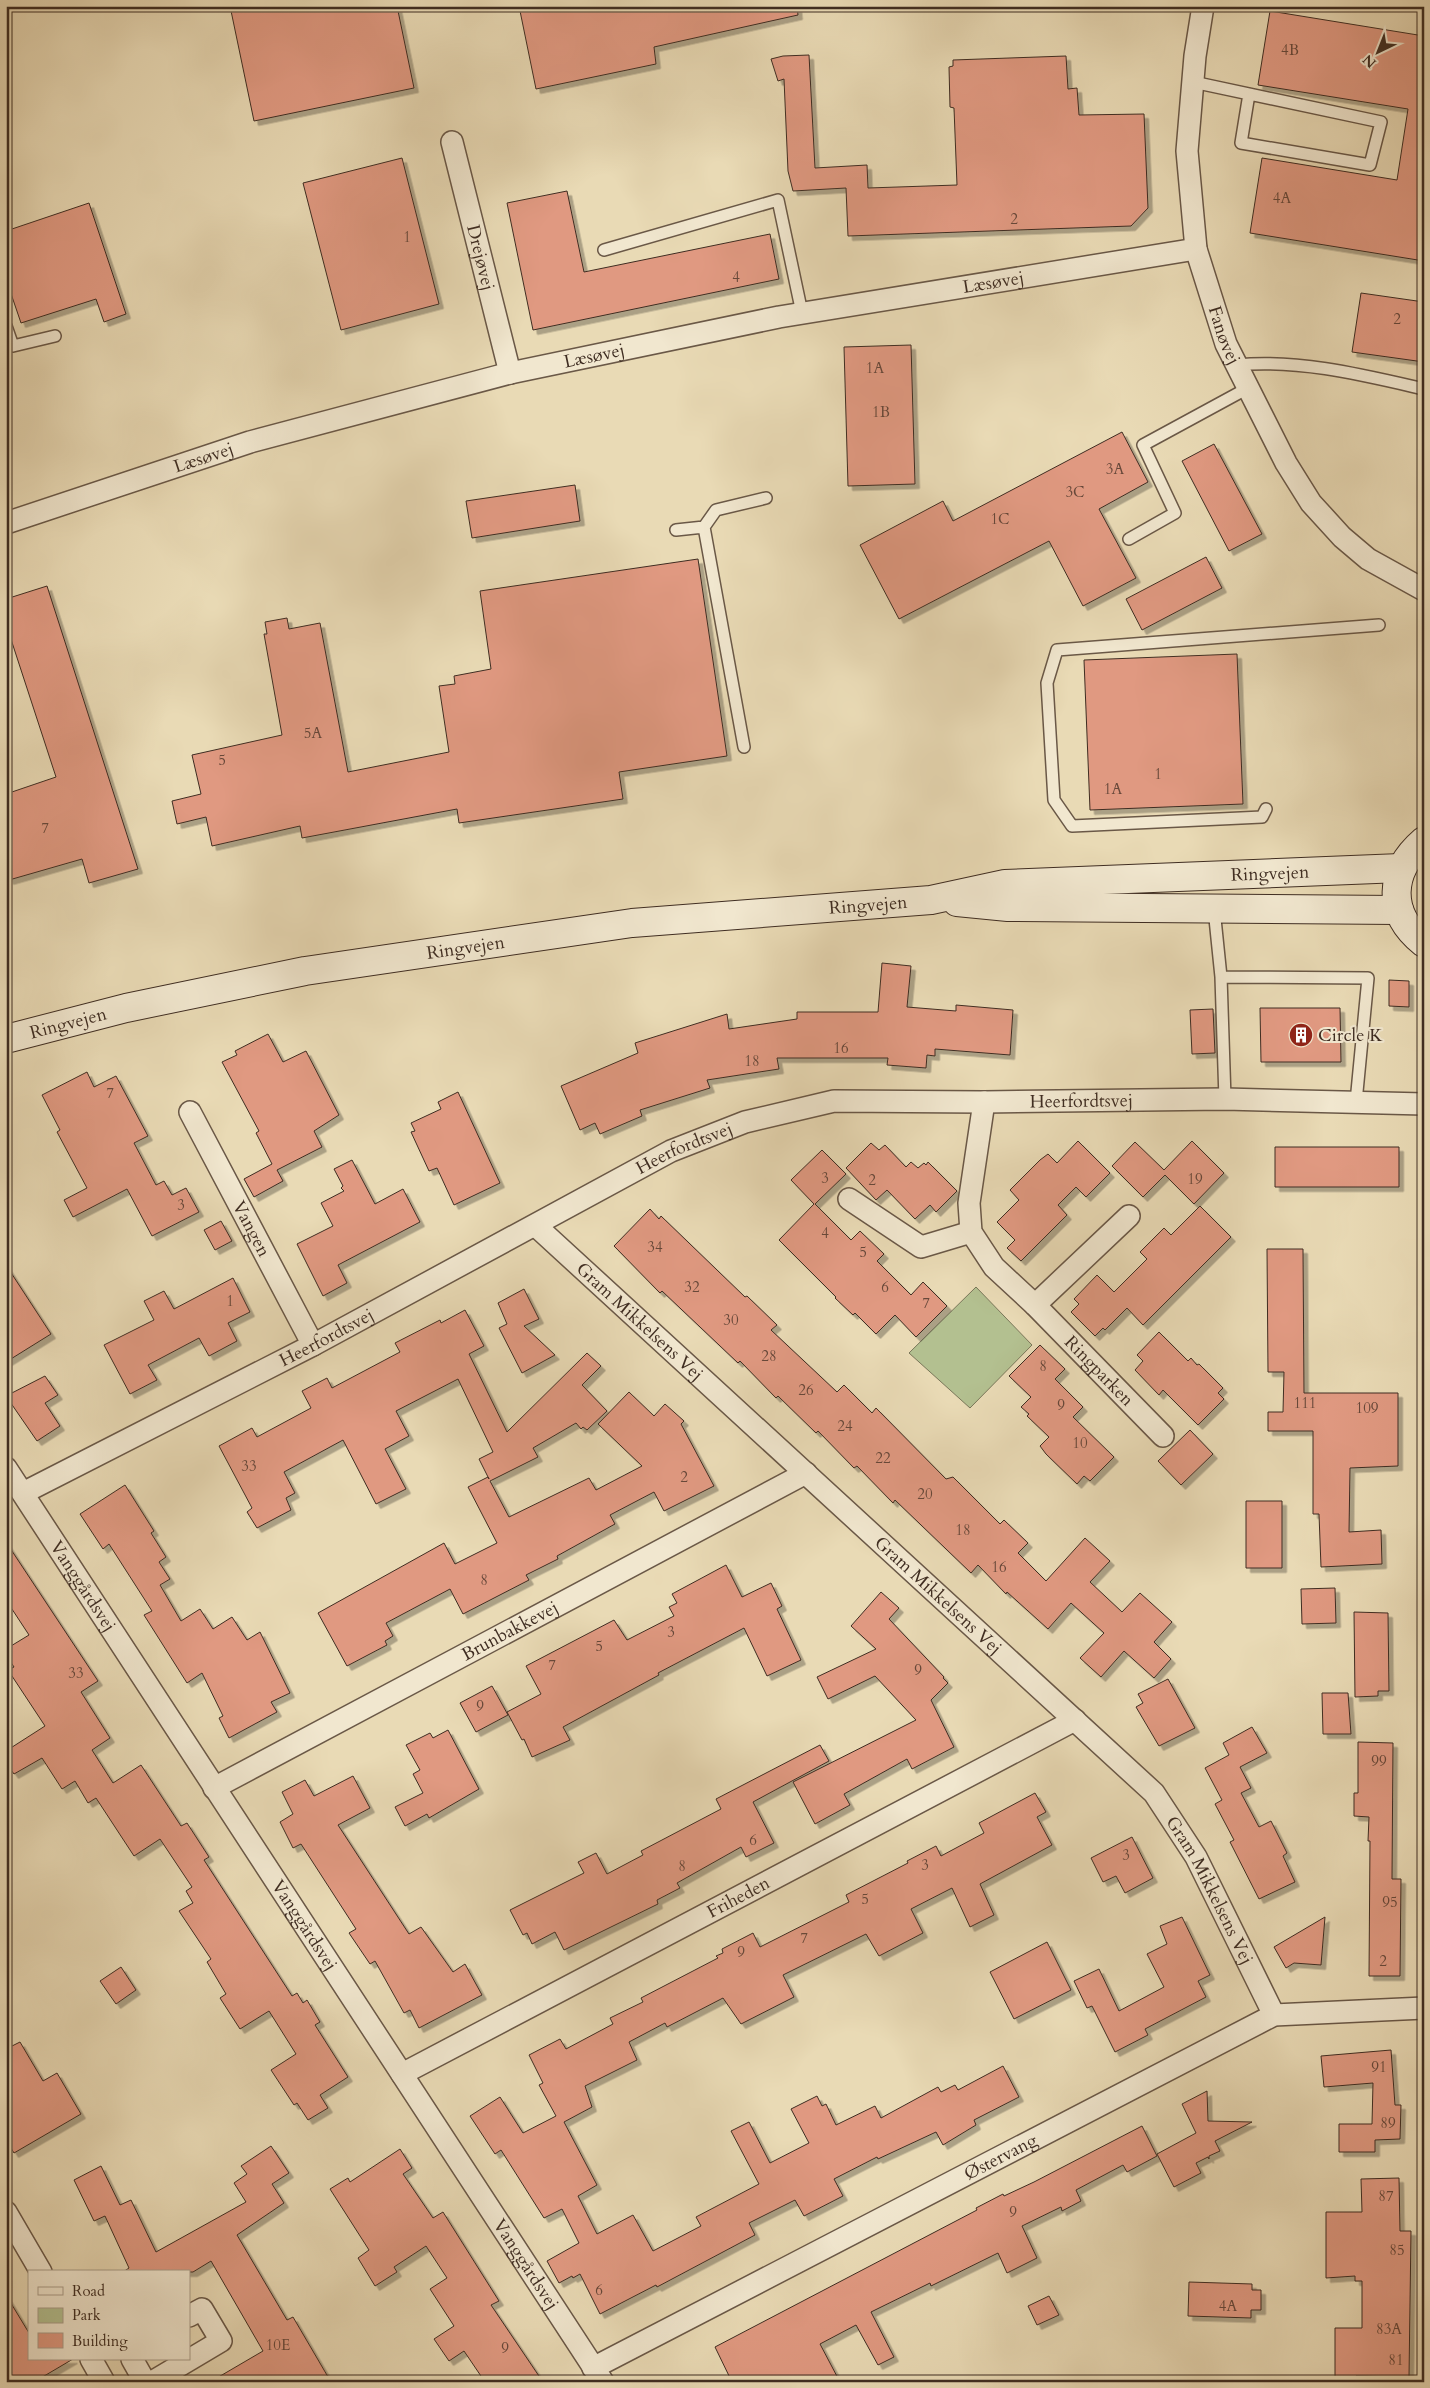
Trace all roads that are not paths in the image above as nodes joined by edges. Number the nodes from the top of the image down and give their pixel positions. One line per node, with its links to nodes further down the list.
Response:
1 (1203, 6): 2 (street, Fanøvej)
2 (1193, 82): 3 (lane); 5 (street, Fanøvej)
3 (1249, 94): 3 (lane)
4 (452, 142): 11 (street, Drejøvej)
5 (1196, 249): 7 (street, Læsøvej); 10 (street, Fanøvej)
6 (604, 250): 7 (lane)
7 (802, 313): 11 (street, Læsøvej)
8 (6, 326): 9 (lane)
9 (55, 336)
10 (1237, 365): 12 (street, Fanøvej); 13 (lane)
11 (510, 373): 15 (street, Læsøvej)
12 (1248, 388): 18 (lane); 19 (street, Fanøvej)
13 (1424, 389)
14 (766, 498): 16 (lane)
15 (6, 523)
16 (704, 527): 17 (lane); 21 (lane)
17 (676, 530)
18 (1129, 539)
19 (1424, 590)
20 (1379, 625): 22 (lane)
21 (744, 747)
22 (1266, 809)
23 (1424, 841): 24 (main road)
24 (1401, 868): 25 (main road, Ringvejen); 27 (main road)
25 (931, 900): 26 (main road, Ringvejen); 30 (main road, Ringvejen)
26 (1214, 909): 27 (main road, Ringvejen); 29 (lane)
27 (1399, 910): 28 (main road)
28 (1424, 943)
29 (1221, 977): 31 (lane); 33 (lane)
30 (6, 1038)
31 (1225, 1099): 32 (street, Heerfordtsvej); 33 (street, Heerfordtsvej)
32 (984, 1102): 38 (street, Heerfordtsvej); 39 (street, Ringparken)
33 (1356, 1102): 34 (street, Heerfordtsvej)
34 (1424, 1104)
35 (190, 1112): 41 (street, Vangen)
36 (849, 1199): 39 (street)
37 (1129, 1216): 40 (street)
38 (536, 1226): 41 (street, Heerfordtsvej); 44 (street, Gram Mikkelsens Vej)
39 (971, 1232): 40 (street, Ringparken)
40 (1035, 1305): 42 (street, Ringparken)
41 (313, 1346): 45 (street, Heerfordtsvej)
42 (1163, 1436)
43 (6, 1468): 45 (street, Vanggårdsvej)
44 (806, 1473): 46 (street, Gram Mikkelsens Vej); 47 (street, Brunbakkevej)
45 (23, 1493): 47 (street, Vanggårdsvej)
46 (1076, 1720): 49 (street, Gram Mikkelsens Vej); 50 (street, Friheden)
47 (214, 1788): 50 (street, Vanggårdsvej)
48 (1424, 2008): 49 (street, Østervang)
49 (1274, 2015): 58 (street, Østervang)
50 (402, 2074): 58 (street, Vanggårdsvej)
51 (6, 2212): 52 (street)
52 (40, 2270)
53 (190, 2315): 54 (street)
54 (190, 2353)
55 (92, 2360): 59 (street)
56 (174, 2360): 57 (street)
57 (141, 2373): 60 (street)
58 (598, 2375)
59 (104, 2382)
60 (116, 2382)

